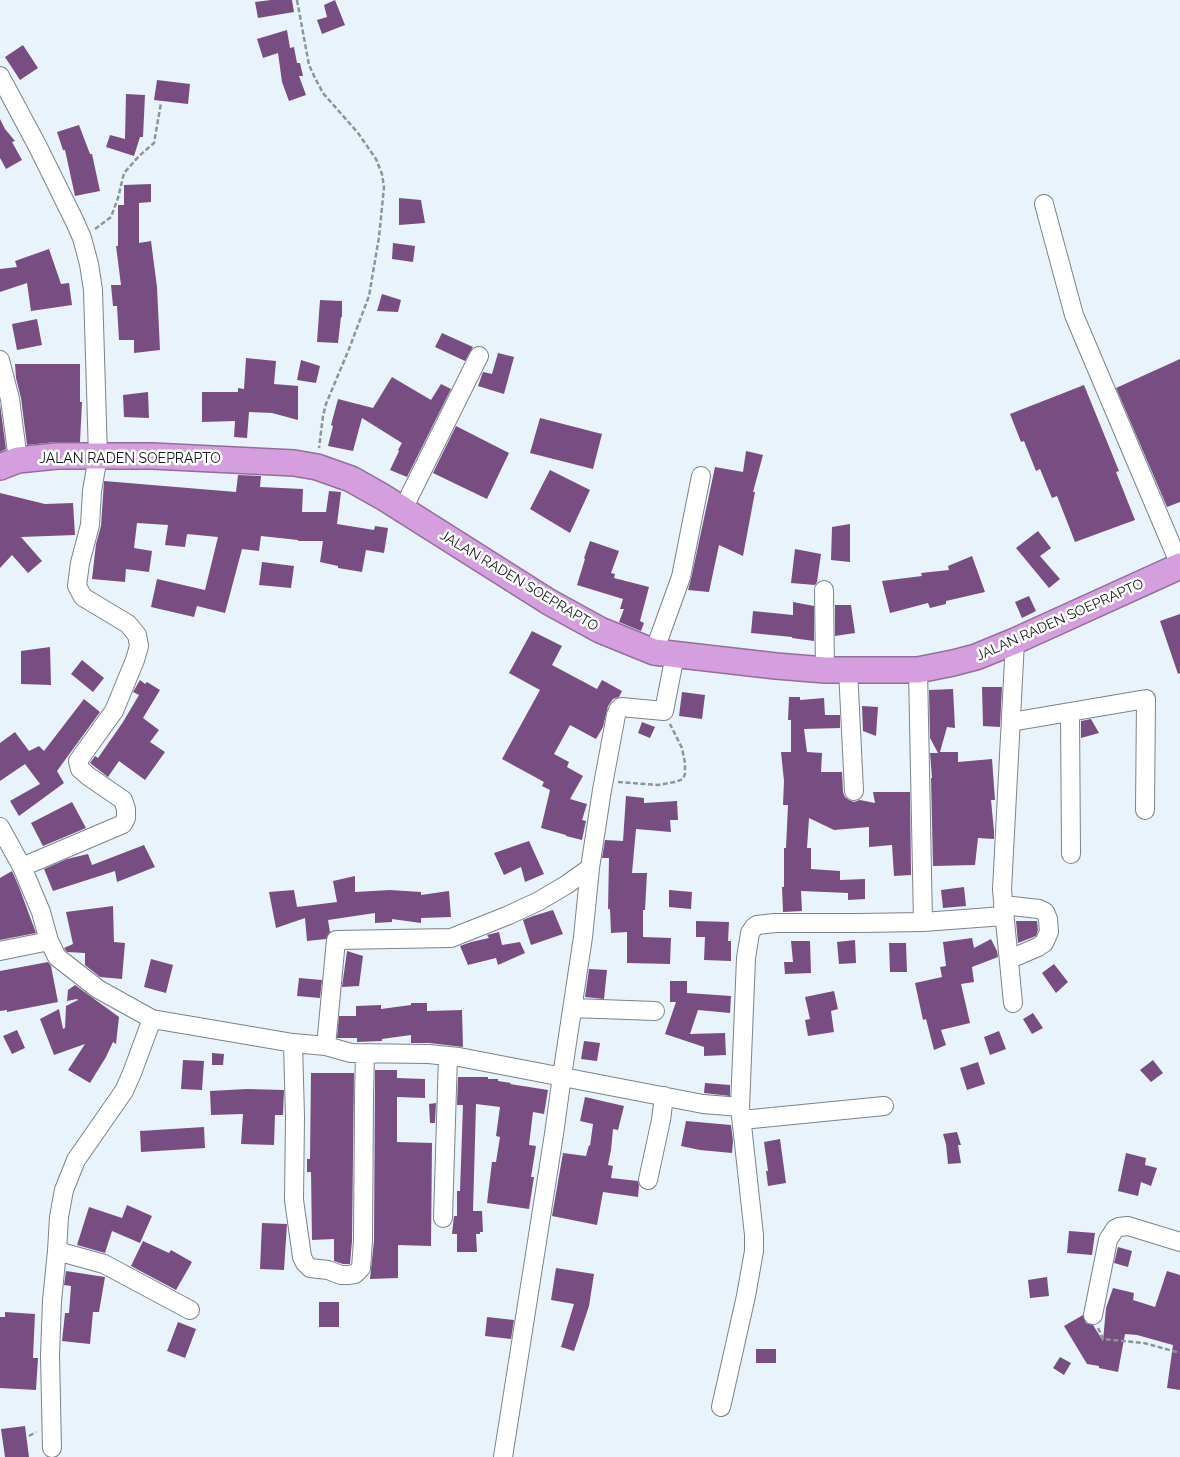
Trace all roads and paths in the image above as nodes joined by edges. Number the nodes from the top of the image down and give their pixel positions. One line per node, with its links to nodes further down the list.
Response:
1 (297, 0): 10 (path)
2 (0, 76): 5 (street)
3 (161, 103): 5 (path)
4 (1044, 204): 13 (street)
5 (82, 238): 8 (street)
6 (479, 356): 12 (street)
7 (0, 360): 9 (street)
8 (98, 456): 9 (highway, JALAN RADEN SOEPRAPTO); 10 (highway, JALAN RADEN SOEPRAPTO); 27 (street)
9 (9, 464)
10 (317, 466): 12 (highway, JALAN RADEN SOEPRAPTO)
11 (701, 476): 16 (street)
12 (403, 509): 16 (highway, JALAN RADEN SOEPRAPTO)
13 (1180, 566): 15 (highway, JALAN RADEN SOEPRAPTO)
14 (824, 590): 17 (street)
15 (1015, 641): 18 (highway, JALAN RADEN SOEPRAPTO); 20 (street)
16 (664, 653): 17 (highway, JALAN RADEN SOEPRAPTO); 22 (street)
17 (837, 670): 18 (highway, JALAN RADEN SOEPRAPTO); 23 (street)
18 (918, 670): 30 (street)
19 (1070, 712): 20 (street); 24 (street); 26 (street)
20 (1011, 722): 29 (street)
21 (676, 734): 22 (path)
22 (604, 780): 28 (street)
23 (854, 792)
24 (1145, 810)
25 (0, 827): 27 (street)
26 (1071, 854)
27 (22, 867): 31 (street)
28 (590, 868): 35 (street); 39 (street)
29 (1004, 910): 30 (street); 33 (street); 33 (street)
30 (923, 922): 45 (street)
31 (49, 941): 32 (street); 37 (street)
32 (0, 951)
33 (1010, 959): 34 (street)
34 (1013, 1003)
35 (573, 1008): 36 (street); 42 (street)
36 (655, 1011)
37 (152, 1019): 38 (street); 49 (street)
38 (293, 1043): 39 (street); 40 (street)
39 (326, 1046): 40 (street)
40 (365, 1054): 41 (street)
41 (448, 1056): 42 (street); 47 (street)
42 (562, 1076): 43 (street); 55 (street)
43 (664, 1096): 45 (street); 46 (street)
44 (884, 1106): 45 (street)
45 (741, 1113): 53 (street)
46 (648, 1180)
47 (443, 1218)
48 (1180, 1242): 51 (street)
49 (58, 1251): 50 (street); 54 (street)
50 (190, 1310)
51 (1093, 1315): 52 (path)
52 (1180, 1353)
53 (721, 1407)
54 (52, 1448)
55 (503, 1457)

